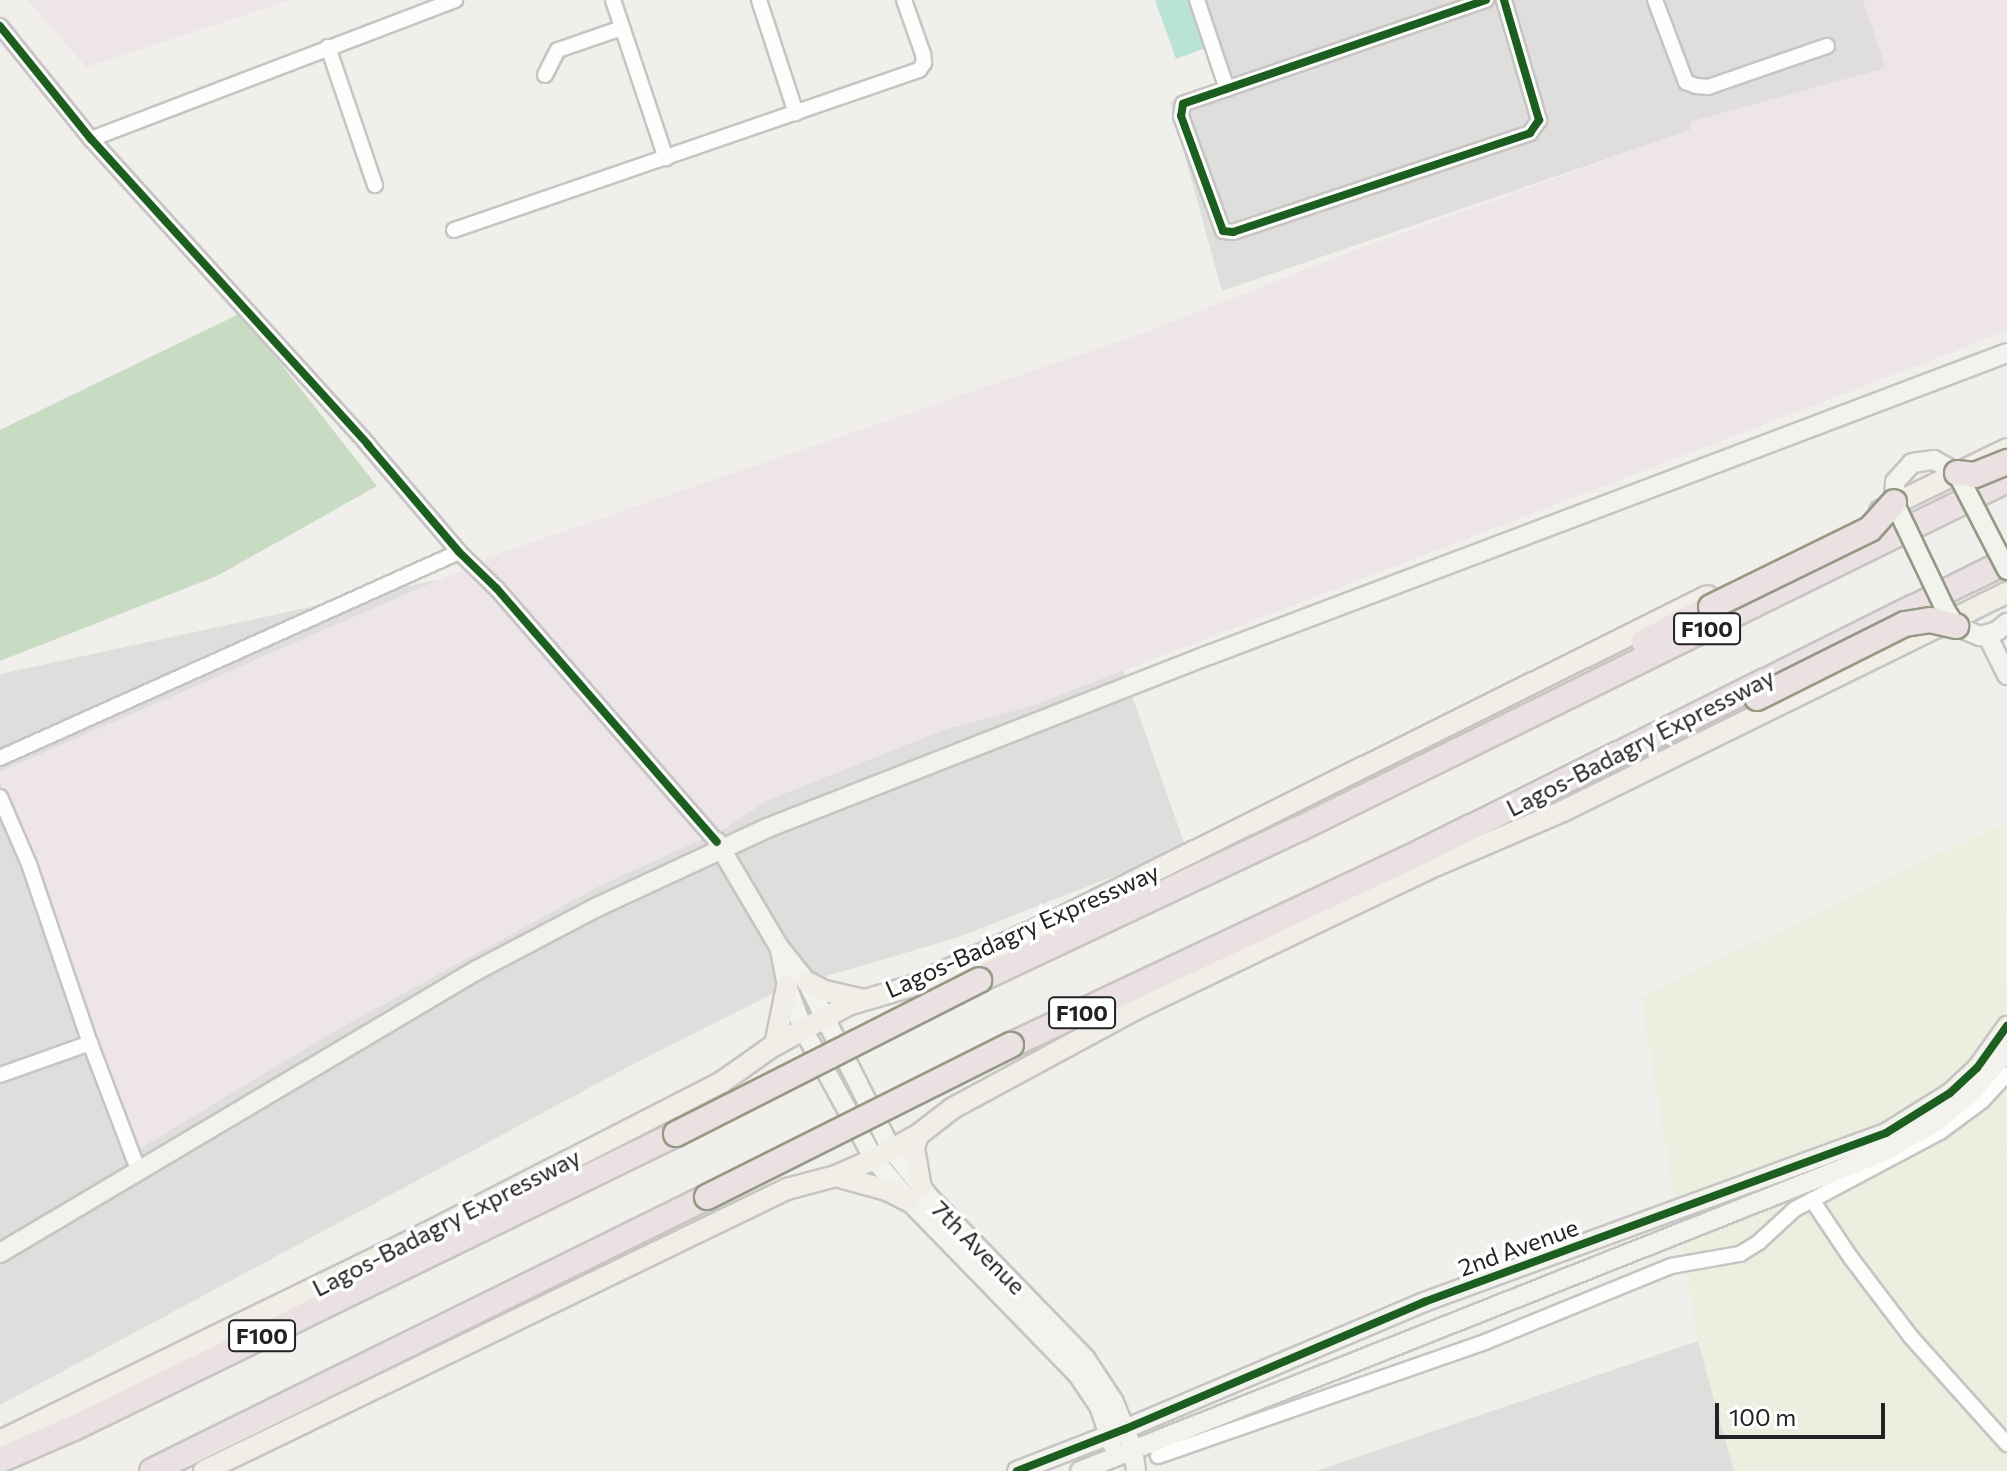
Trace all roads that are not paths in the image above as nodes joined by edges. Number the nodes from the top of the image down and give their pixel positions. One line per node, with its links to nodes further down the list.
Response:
1 (455, 0): 12 (street)
2 (613, 0): 10 (street)
3 (759, 0): 15 (street)
4 (904, 0): 15 (street)
5 (1197, 0): 14 (street)
6 (1486, 0): 14 (street)
7 (1504, 0): 14 (street)
8 (1655, 0): 11 (street)
9 (0, 26): 16 (street)
10 (622, 28): 13 (street); 17 (street)
11 (1827, 46)
12 (328, 47): 16 (street); 18 (street)
13 (545, 75)
14 (1227, 89)
15 (796, 113): 17 (street)
16 (91, 139): 27 (street)
17 (666, 158): 19 (street)
18 (375, 185)
19 (454, 230)
20 (2007, 344): 37 (main road)
21 (2007, 353): 37 (main road)
22 (2007, 449): 40 (main road, Lagos-Badagry Expressway)
23 (2007, 462): 24 (highway, bridge)
24 (1957, 473): 26 (main road); 29 (main road, bridge)
25 (2007, 480): 35 (highway, Lagos-Badagry Expressway / F100)
26 (1894, 502): 31 (main road, bridge); 35 (highway, bridge)
27 (459, 552): 34 (street); 37 (street)
28 (2007, 561): 38 (highway, Lagos-Badagry Expressway / F100)
29 (2007, 570)
30 (2007, 593): 49 (main road, Lagos-Badagry Expressway)
31 (1956, 626): 32 (main road); 38 (highway, bridge)
32 (2001, 630): 33 (main road)
33 (2007, 675)
34 (0, 758)
35 (1405, 775): 62 (highway, Lagos-Badagry Expressway / F100, bridge)
36 (0, 797): 44 (street)
37 (719, 846): 39 (main road); 51 (main road)
38 (1419, 853): 63 (highway, Lagos-Badagry Expressway / F100, bridge)
39 (797, 984): 40 (main road); 41 (main road); 43 (main road); 45 (main road)
40 (861, 999): 41 (main road, Lagos-Badagry Expressway)
41 (825, 1017): 43 (main road, Lagos-Badagry Expressway); 50 (main road)
42 (2007, 1026): 57 (main road, 2nd Avenue)
43 (803, 1029): 45 (main road, Lagos-Badagry Expressway); 50 (main road)
44 (90, 1043): 48 (street); 51 (street)
45 (775, 1045): 58 (main road, Lagos-Badagry Expressway)
46 (2007, 1051): 61 (main road, 2nd Avenue)
47 (2007, 1074): 54 (street)
48 (0, 1075)
49 (918, 1135): 50 (main road, Lagos-Badagry Expressway); 53 (main road)
50 (882, 1154): 52 (main road, Lagos-Badagry Expressway); 53 (main road, 7th Avenue)
51 (138, 1167): 55 (main road); 56 (main road)
52 (836, 1176): 53 (main road); 64 (main road, Lagos-Badagry Expressway)
53 (915, 1194): 57 (main road, 7th Avenue)
54 (1812, 1200): 59 (street); 60 (street)
55 (0, 1243)
56 (0, 1253)
57 (1117, 1432): 61 (main road, 7th Avenue); 65 (main road, 2nd Avenue)
58 (0, 1441)
59 (2007, 1444)
60 (1158, 1456)
61 (1126, 1459): 66 (main road, 2nd Avenue); 67 (main road)
62 (0, 1460)
63 (152, 1471)
64 (204, 1471)
65 (1017, 1471)
66 (1080, 1471)
67 (1136, 1471)

